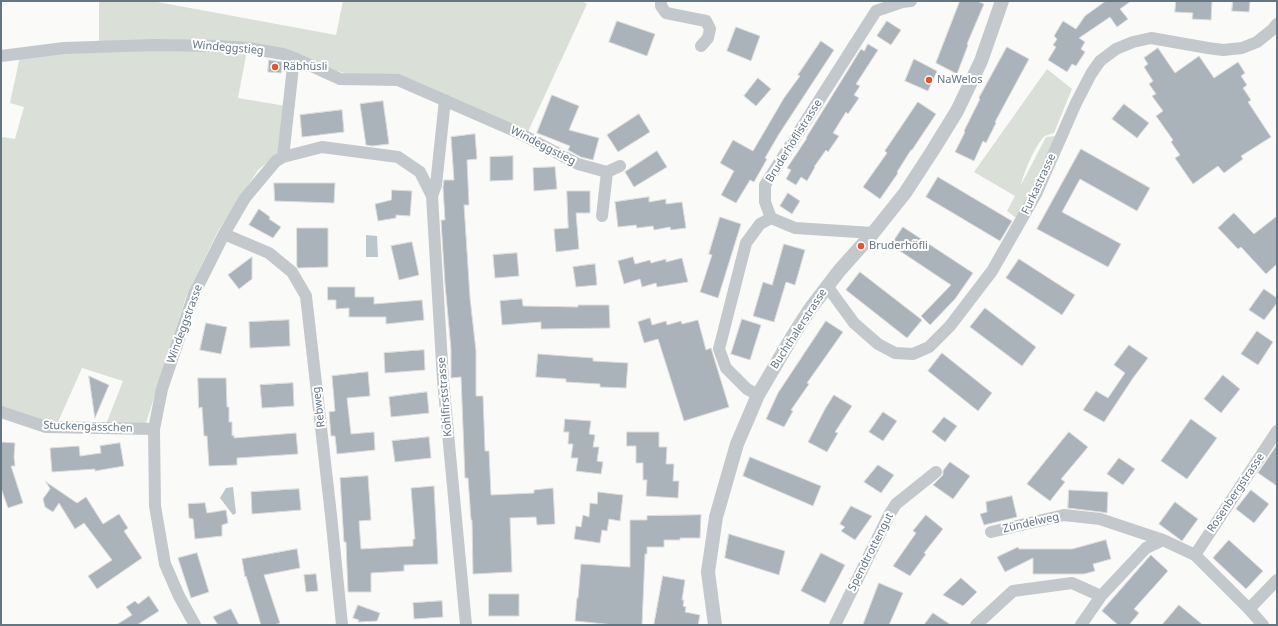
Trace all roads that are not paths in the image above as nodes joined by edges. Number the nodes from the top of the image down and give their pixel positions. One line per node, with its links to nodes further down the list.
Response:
1 (661, 1): 5 (street)
2 (911, 1): 15 (street, Bruderhöflistrasse)
3 (1002, 1): 16 (street, Buchthalerstrasse)
4 (1277, 24): 18 (street, Furkastrasse)
5 (702, 46)
6 (1, 56): 7 (street, Windeggstieg)
7 (294, 58): 8 (street, Windeggstieg); 9 (street)
8 (445, 100): 12 (street, Windeggstieg); 13 (street)
9 (283, 157): 11 (street, Windeggstrasse); 17 (street, Windeggstrasse)
10 (620, 166): 12 (street)
11 (420, 172): 13 (street, Kohlfirststrasse)
12 (607, 172): 14 (street)
13 (432, 196): 33 (street, Kohlfirststrasse)
14 (602, 216)
15 (771, 218): 16 (street); 19 (street)
16 (873, 233): 18 (street, Buchthalerstrasse)
17 (224, 234): 21 (street, Windeggstrasse); 32 (street, Rebweg)
18 (827, 286): 19 (street, Buchthalerstrasse)
19 (758, 395): 30 (street, Buchthalerstrasse)
20 (1, 412): 21 (street, Stuckengässchen)
21 (154, 429): 31 (street, Windeggstrasse)
22 (1277, 431): 26 (street, Rosenbergstrasse)
23 (936, 472): 34 (street, Spendtrottengut)
24 (991, 532): 25 (street, Zündelweg)
25 (1163, 540): 26 (street, Zündelweg); 28 (street)
26 (1194, 555): 29 (street, Zündelweg)
27 (1277, 580): 29 (street)
28 (1101, 596): 35 (street); 36 (street)
29 (1249, 609): 37 (street, Zündelweg)
30 (713, 623)
31 (195, 625)
32 (342, 625)
33 (466, 625)
34 (835, 625)
35 (976, 625)
36 (1081, 625)
37 (1263, 625)

